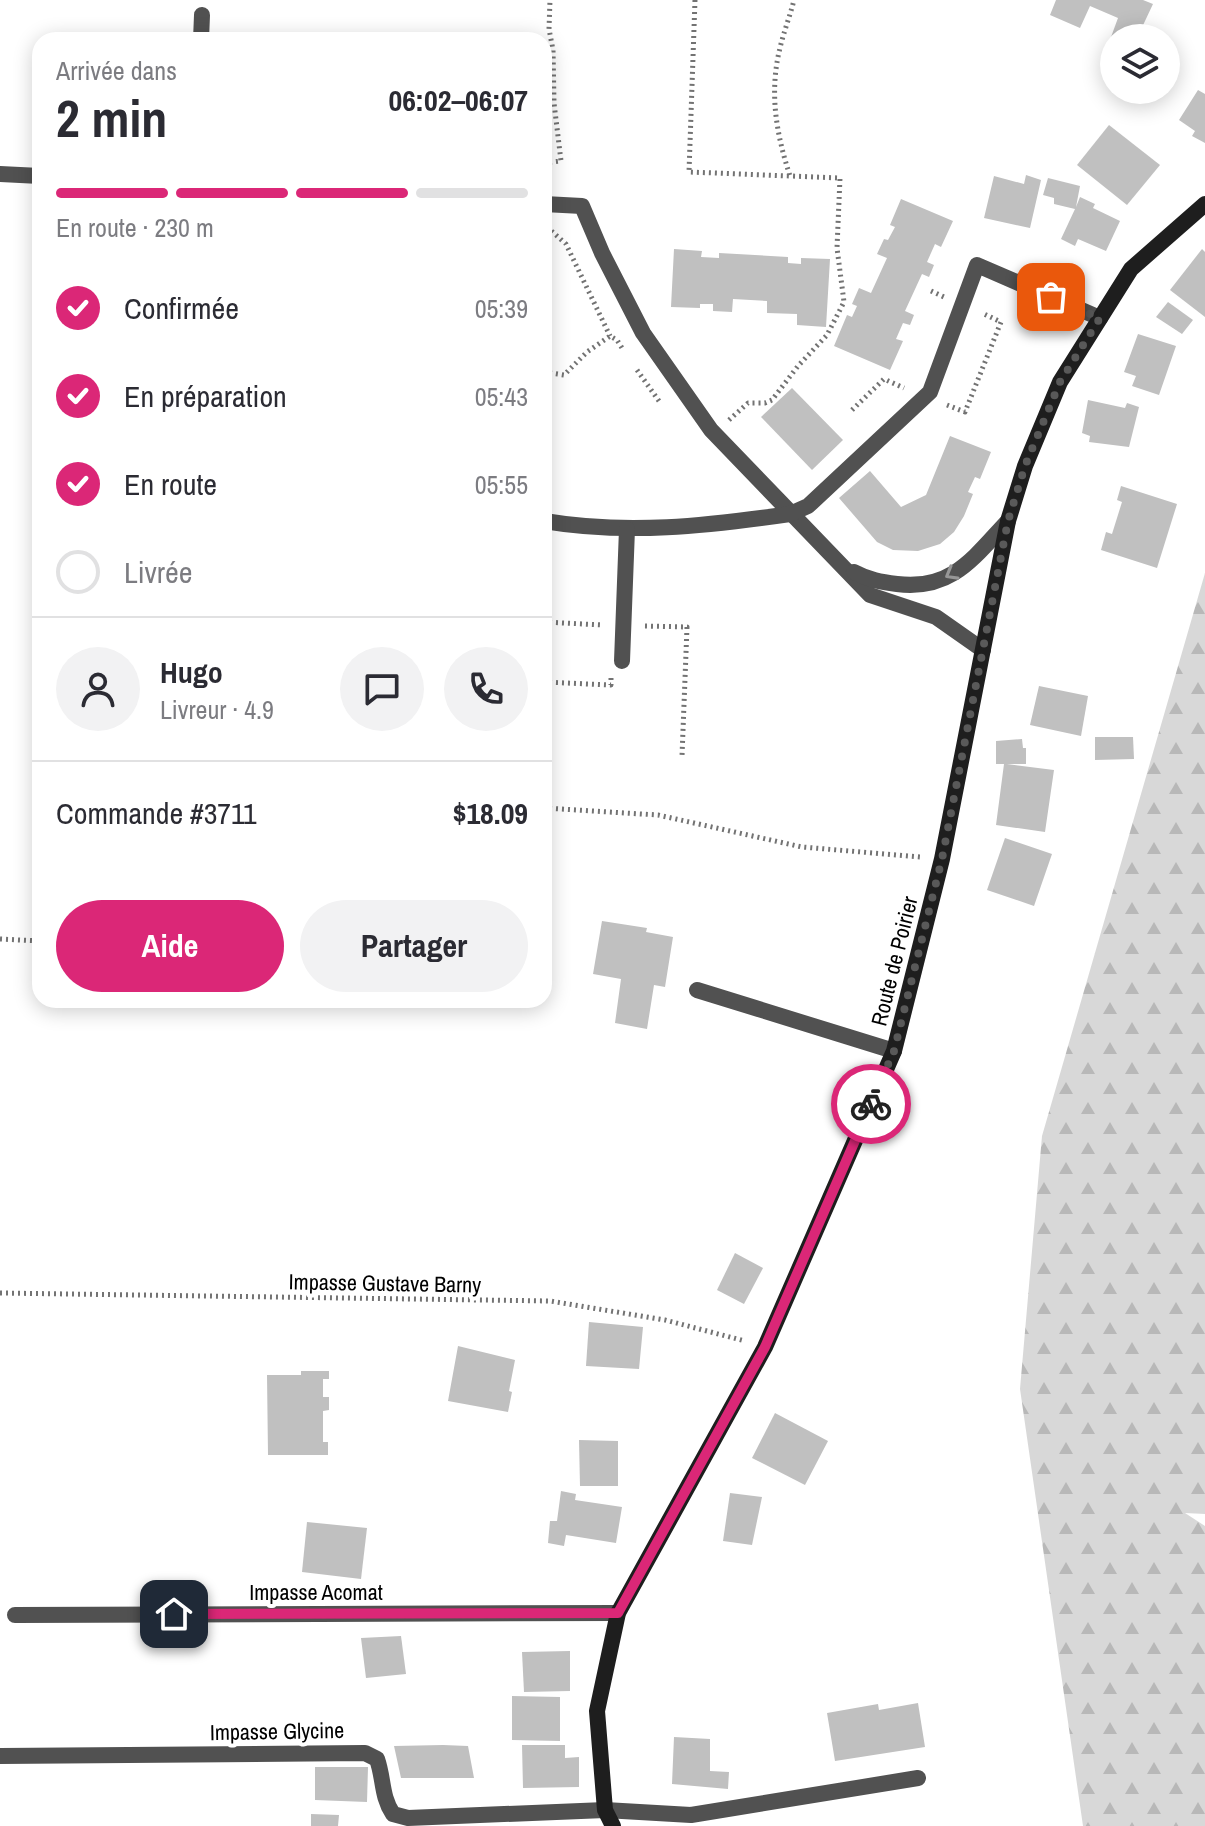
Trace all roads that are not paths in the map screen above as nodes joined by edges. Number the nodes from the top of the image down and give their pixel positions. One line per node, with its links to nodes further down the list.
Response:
1 (202, 15): 2 (street)
2 (201, 32)
3 (0, 174): 4 (street)
4 (32, 176)
5 (552, 204): 8 (street)
6 (1205, 204): 7 (main road, Route de Poirier)
7 (1100, 318): 8 (street); 9 (main road, Route de Poirier)
8 (790, 514): 11 (street); 12 (street)
9 (1008, 521): 12 (street, one-way to 12); 13 (main road, Route de Poirier)
10 (552, 522): 11 (street)
11 (627, 529): 14 (street)
12 (842, 566): 13 (street)
13 (983, 650): 16 (main road, Route de Poirier)
14 (623, 668)
15 (697, 990): 16 (street)
16 (894, 1051): 17 (main road, Route de Poirier)
17 (618, 1613): 18 (street, Impasse Acomat); 21 (main road, Route de Poirier)
18 (15, 1615)
19 (0, 1756): 21 (street, Impasse Glycine)
20 (918, 1778): 21 (street)
21 (605, 1810): 22 (main road, Route de Poirier)
22 (613, 1826)

